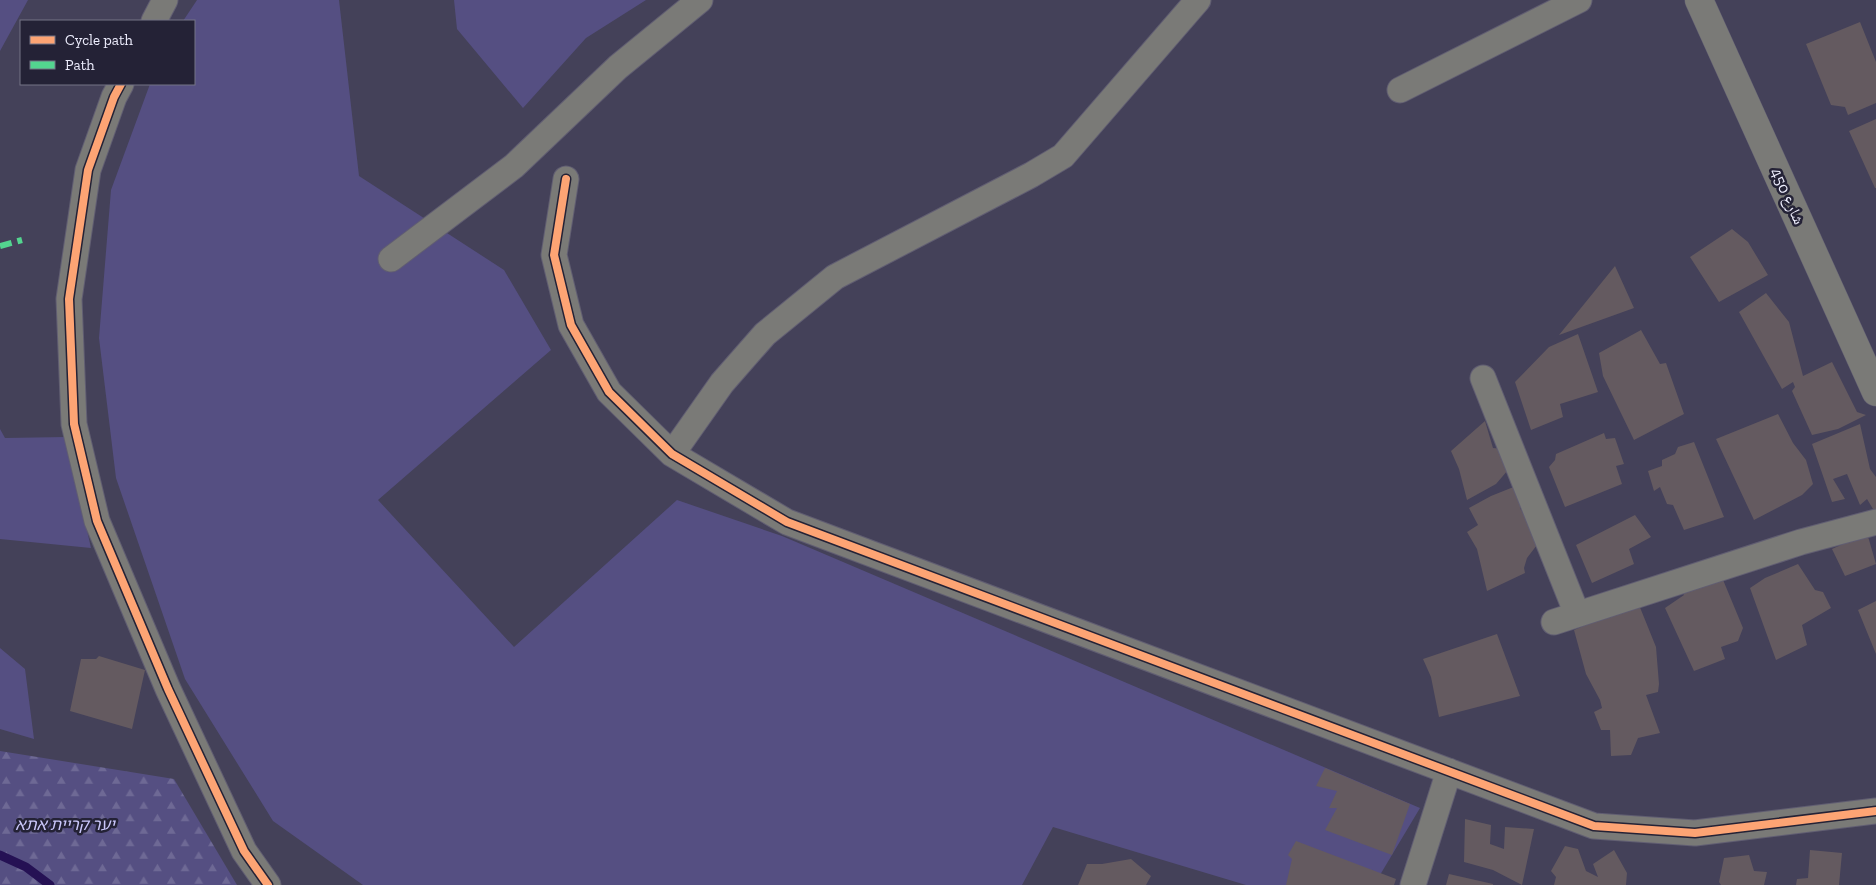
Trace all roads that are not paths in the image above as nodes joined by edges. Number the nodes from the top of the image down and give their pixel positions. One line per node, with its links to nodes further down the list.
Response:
1 (165, 0): 6 (street)
2 (700, 0): 10 (street)
3 (1198, 0): 13 (street)
4 (1579, 0): 8 (street)
5 (1699, 0): 12 (street, شارع 450)
6 (155, 20)
7 (120, 85): 19 (street)
8 (1400, 90)
9 (566, 179): 13 (street)
10 (392, 259)
11 (1483, 378): 15 (street)
12 (1876, 392)
13 (672, 454): 17 (street)
14 (1876, 522): 15 (street)
15 (1577, 614): 16 (street)
16 (1554, 622)
17 (1449, 771): 18 (street); 20 (street)
18 (1876, 811)
19 (268, 885)
20 (1413, 885)

